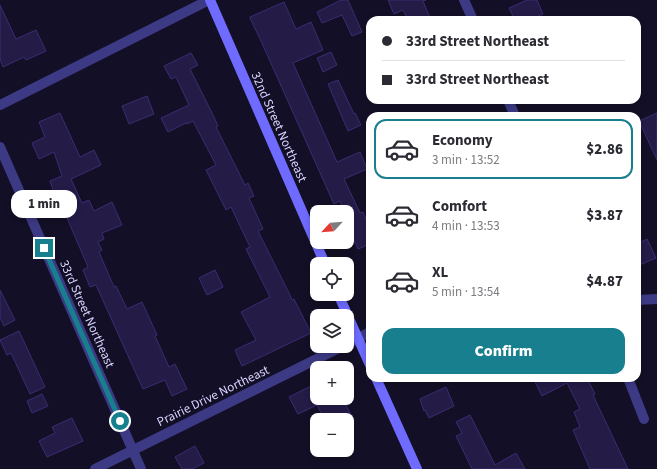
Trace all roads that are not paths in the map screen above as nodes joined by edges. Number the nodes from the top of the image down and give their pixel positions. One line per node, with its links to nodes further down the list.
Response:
1 (209, 0): 4 (street); 6 (main road, 32nd Street Northeast)
2 (464, 0): 3 (street)
3 (470, 16)
4 (0, 105)
5 (0, 147): 18 (street, 33rd Street Northeast)
6 (322, 257)
7 (657, 299): 8 (street)
8 (641, 300)
9 (341, 301): 11 (main road)
10 (366, 334): 11 (street)
11 (358, 338): 12 (street); 14 (main road)
12 (354, 340)
13 (329, 353): 18 (street, Prairie Drive Northeast)
14 (366, 356)
15 (378, 382): 21 (main road)
16 (630, 382): 17 (street)
17 (644, 419)
18 (132, 450): 19 (street, Prairie Drive Northeast); 20 (street, 33rd Street Northeast)
19 (95, 469)
20 (141, 469)
21 (417, 469)

